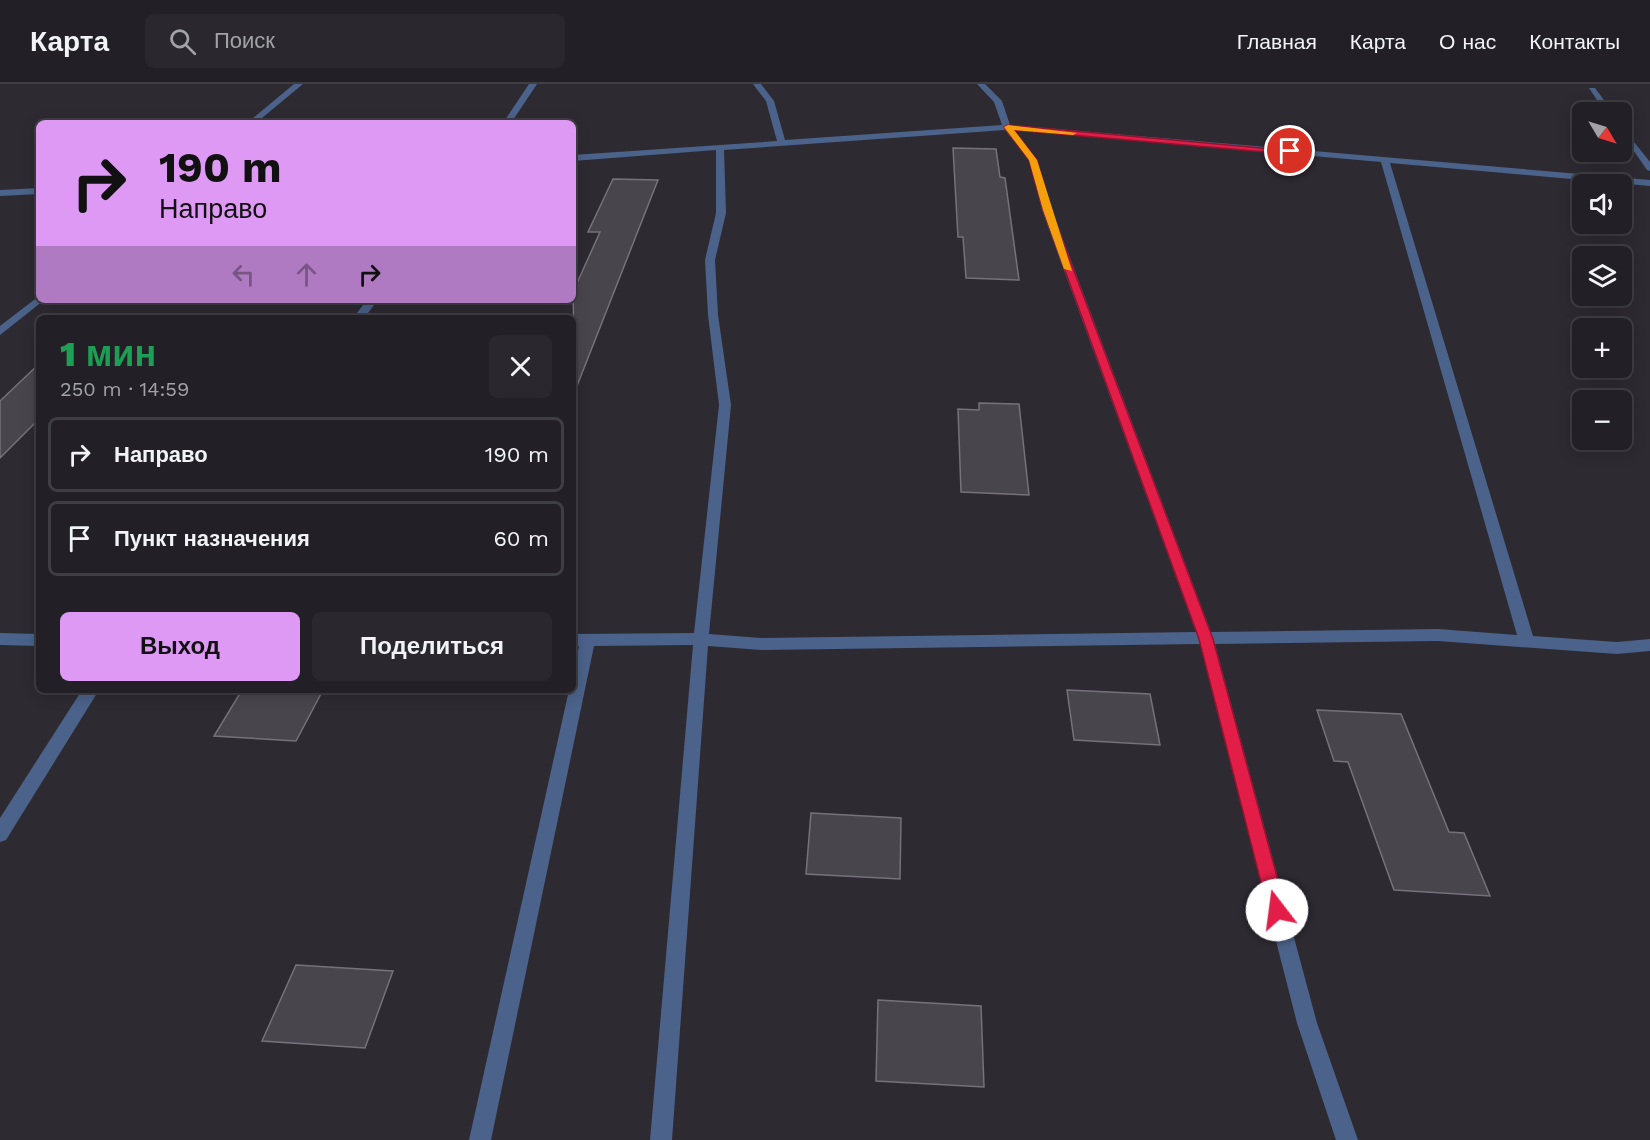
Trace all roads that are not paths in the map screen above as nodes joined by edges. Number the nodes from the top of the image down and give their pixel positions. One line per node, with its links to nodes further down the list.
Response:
1 (299, 84): 7 (street)
2 (533, 84): 8 (street)
3 (757, 84): 10 (street)
4 (981, 84): 9 (street)
5 (1592, 90): 6 (street)
6 (1601, 102)
7 (255, 120)
8 (509, 120)
9 (1008, 127): 10 (street); 14 (street); 25 (street)
10 (782, 143): 12 (street)
11 (1632, 143): 15 (street)
12 (720, 148): 13 (street); 24 (street)
13 (576, 158)
14 (1384, 159): 16 (street); 28 (street)
15 (1650, 168)
16 (1650, 183)
17 (36, 191): 18 (street)
18 (0, 193)
19 (36, 302): 22 (street)
20 (370, 303): 21 (street)
21 (360, 315)
22 (0, 332)
23 (0, 639): 26 (street)
24 (701, 639): 25 (street); 27 (street); 35 (street)
25 (1206, 639): 28 (street); 36 (street)
26 (36, 640)
27 (581, 640): 30 (street)
28 (1527, 643): 29 (street)
29 (1650, 645)
30 (576, 665)
31 (89, 693): 33 (street)
32 (570, 693): 34 (street)
33 (0, 834)
34 (480, 1140)
35 (661, 1140)
36 (1347, 1140)

